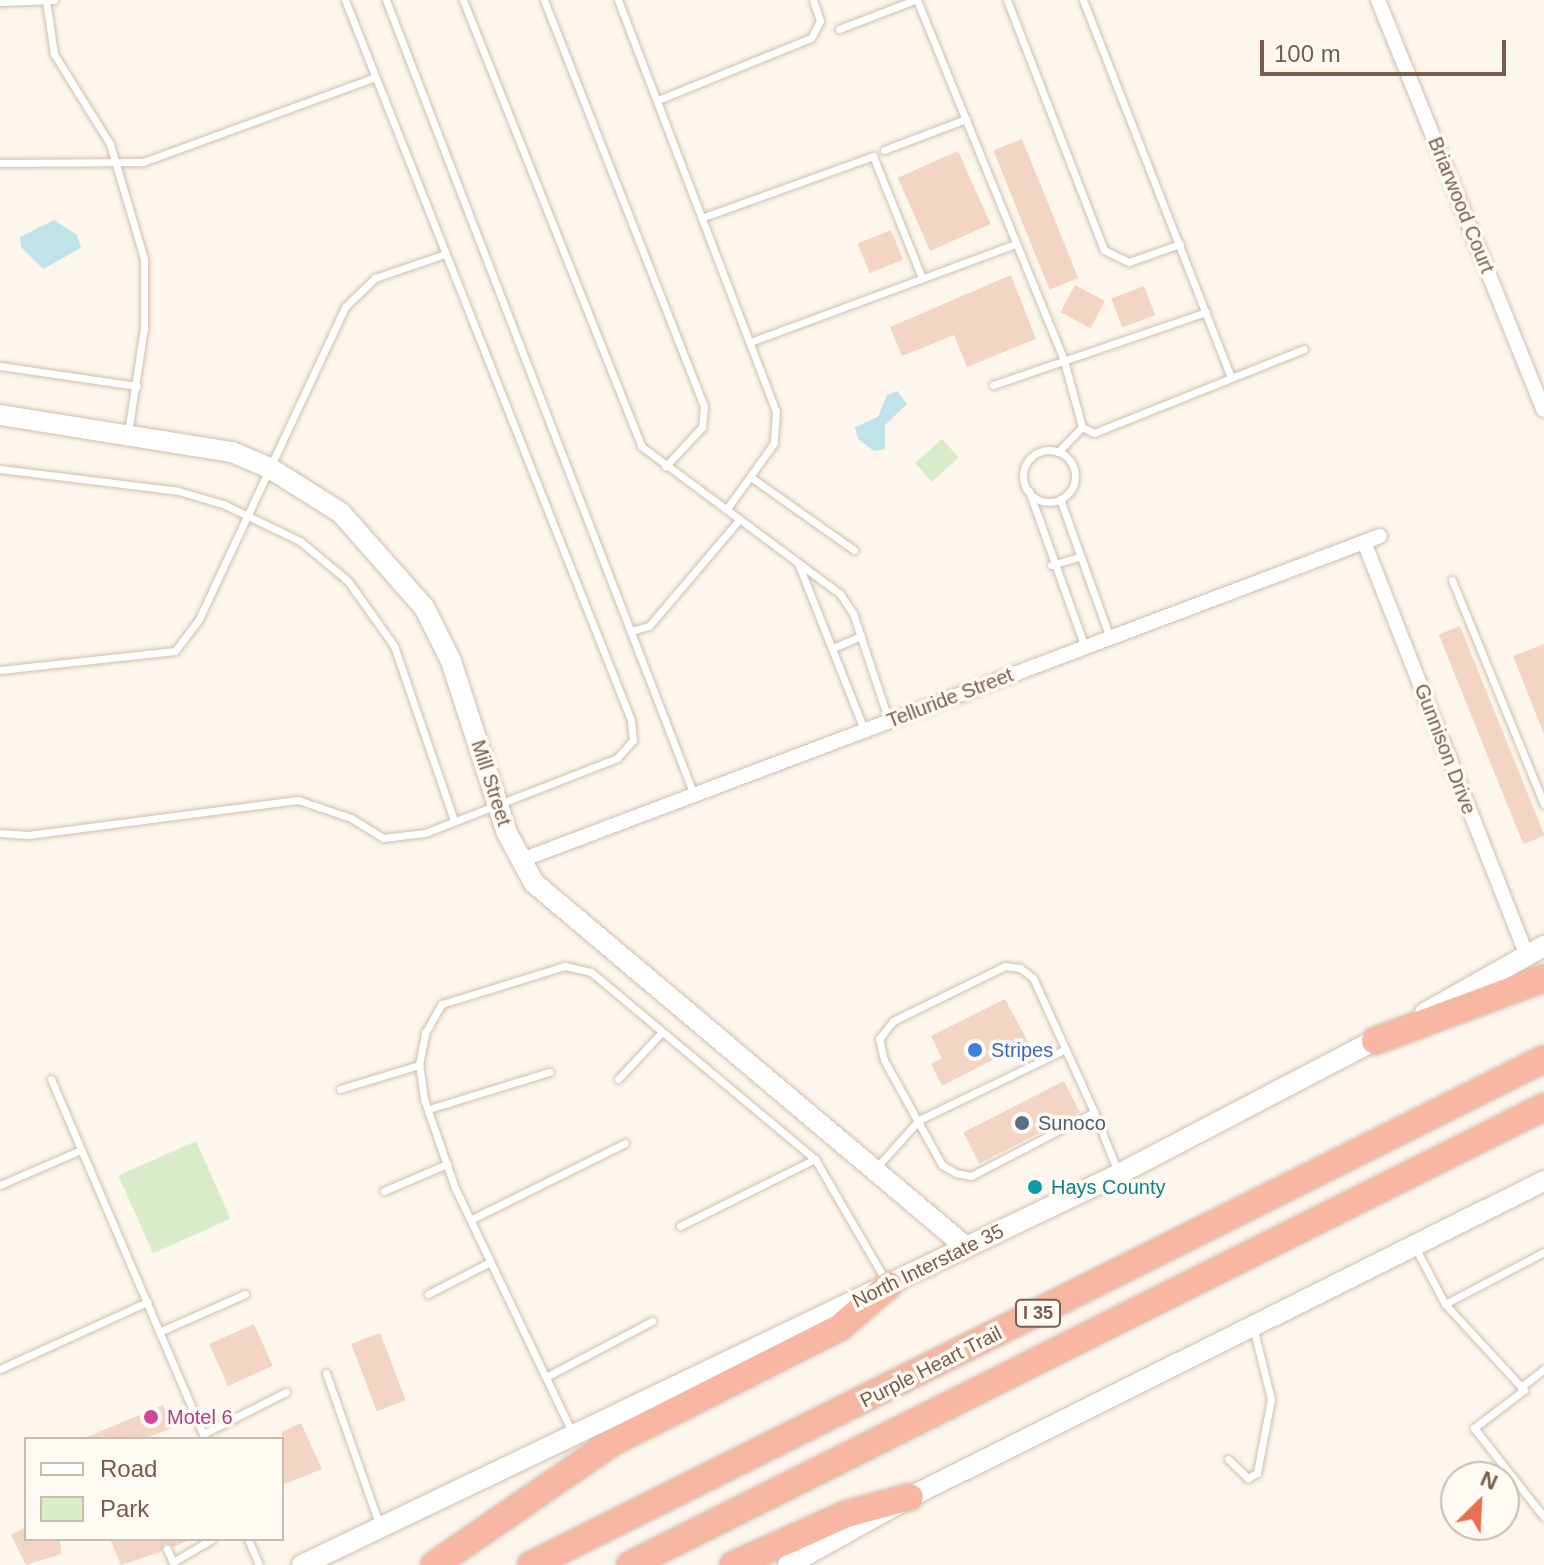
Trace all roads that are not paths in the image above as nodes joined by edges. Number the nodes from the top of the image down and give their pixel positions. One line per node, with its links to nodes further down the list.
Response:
1 (345, 0): 14 (lane)
2 (387, 0): 54 (lane)
3 (463, 0): 39 (lane)
4 (544, 0): 39 (lane)
5 (618, 0): 15 (lane)
6 (813, 0): 15 (lane)
7 (916, 0): 13 (lane); 16 (lane)
8 (1007, 0): 22 (lane)
9 (1083, 0): 22 (lane)
10 (1378, 0): 33 (street, Briarwood Court)
11 (49, 1): 12 (lane); 19 (lane)
12 (0, 2)
13 (839, 29)
14 (375, 77): 19 (lane); 23 (lane)
15 (658, 100): 20 (lane)
16 (966, 119): 17 (lane); 21 (lane)
17 (884, 150)
18 (0, 163): 19 (lane)
19 (116, 165): 32 (lane)
20 (704, 217): 24 (lane); 26 (lane)
21 (1015, 244): 24 (lane); 28 (lane)
22 (1180, 244): 25 (lane)
23 (445, 254): 38 (lane); 63 (lane)
24 (922, 278): 26 (lane)
25 (1206, 312): 28 (lane); 30 (lane)
26 (753, 341): 41 (lane)
27 (1304, 349): 30 (lane)
28 (1064, 361): 31 (lane); 35 (lane)
29 (0, 366): 32 (lane)
30 (1231, 377): 35 (lane)
31 (993, 385)
32 (137, 386): 36 (lane)
33 (1544, 410)
34 (0, 415): 36 (main road, Mill Street)
35 (1082, 427): 37 (lane)
36 (128, 433): 38 (main road, Mill Street)
37 (1058, 452): 42 (lane); 43 (lane)
38 (268, 467): 45 (lane); 63 (main road, Mill Street)
39 (665, 467): 44 (lane)
40 (0, 469): 45 (lane)
41 (752, 478): 44 (lane); 49 (lane)
42 (1029, 491): 43 (lane); 52 (lane)
43 (1060, 499): 50 (lane)
44 (726, 510): 46 (lane)
45 (247, 514): 59 (lane); 65 (lane)
46 (739, 520): 51 (lane); 54 (lane)
47 (1380, 536): 48 (street, Telluride Street)
48 (1364, 542): 56 (street, Telluride Street); 68 (street, Gunnison Drive)
49 (854, 550)
50 (1079, 557): 52 (lane); 56 (lane)
51 (798, 563): 55 (lane); 58 (lane)
52 (1051, 565): 57 (lane)
53 (1452, 580): 64 (lane)
54 (631, 631): 62 (lane)
55 (861, 636): 58 (lane); 60 (lane)
56 (1110, 638): 57 (street, Telluride Street)
57 (1085, 647): 60 (street, Telluride Street)
58 (833, 648): 61 (lane)
59 (0, 670)
60 (889, 721): 61 (street, Telluride Street)
61 (864, 730): 62 (street, Telluride Street)
62 (694, 795): 67 (street, Telluride Street)
63 (498, 800): 65 (lane); 67 (main road, Mill Street)
64 (1544, 804)
65 (454, 820): 66 (lane)
66 (0, 833)
67 (519, 861): 87 (main road, Mill Street)
68 (1535, 951): 71 (main road, North Interstate 35)
69 (1544, 978): 71 (highway)
70 (662, 1032): 74 (lane); 77 (lane); 85 (lane)
71 (1375, 1041): 88 (main road, North Interstate 35)
72 (1064, 1050): 81 (lane); 82 (lane); 82 (lane)
73 (1544, 1059): 125 (highway, Purple Heart Trail / I 35)
74 (419, 1065): 78 (lane); 80 (lane)
75 (549, 1072): 80 (lane)
76 (51, 1079): 84 (lane)
77 (618, 1079)
78 (340, 1089)
79 (1544, 1107): 126 (highway, I 35)
80 (429, 1109): 86 (lane)
81 (1094, 1112): 82 (lane); 88 (lane)
82 (919, 1120): 87 (lane)
83 (625, 1143): 92 (lane)
84 (81, 1150): 90 (lane); 101 (lane)
85 (815, 1159): 93 (lane); 98 (lane)
86 (447, 1164): 91 (lane); 92 (lane)
87 (873, 1172): 94 (main road, Mill Street)
88 (1119, 1174): 94 (main road, North Interstate 35)
89 (1544, 1181): 95 (main road)
90 (0, 1185)
91 (384, 1191)
92 (470, 1220): 97 (lane)
93 (680, 1226)
94 (966, 1247): 98 (main road, North Interstate 35)
95 (1415, 1247): 102 (lane); 104 (main road)
96 (1544, 1252): 102 (lane)
97 (490, 1262): 100 (lane); 109 (lane)
98 (889, 1285): 113 (main road, North Interstate 35); 124 (highway)
99 (245, 1294): 105 (lane)
100 (428, 1294)
101 (147, 1302): 105 (lane); 106 (lane)
102 (1445, 1304): 110 (lane)
103 (652, 1321): 109 (lane)
104 (1253, 1325): 114 (lane); 115 (main road)
105 (159, 1332): 112 (lane)
106 (0, 1369)
107 (1544, 1369): 110 (lane)
108 (326, 1373): 117 (lane)
109 (546, 1377): 113 (lane)
110 (1521, 1387): 116 (lane)
111 (286, 1392): 112 (lane)
112 (204, 1436)
113 (575, 1438): 117 (main road, North Interstate 35)
114 (1228, 1459)
115 (910, 1497): 127 (highway); 128 (main road)
116 (1544, 1517)
117 (380, 1528): 123 (main road, North Interstate 35)
118 (209, 1541): 121 (lane)
119 (249, 1541): 122 (lane)
120 (167, 1549): 121 (lane)
121 (173, 1564)
122 (259, 1565)
123 (302, 1565)
124 (434, 1565)
125 (531, 1565)
126 (630, 1565)
127 (733, 1565)
128 (788, 1565)

